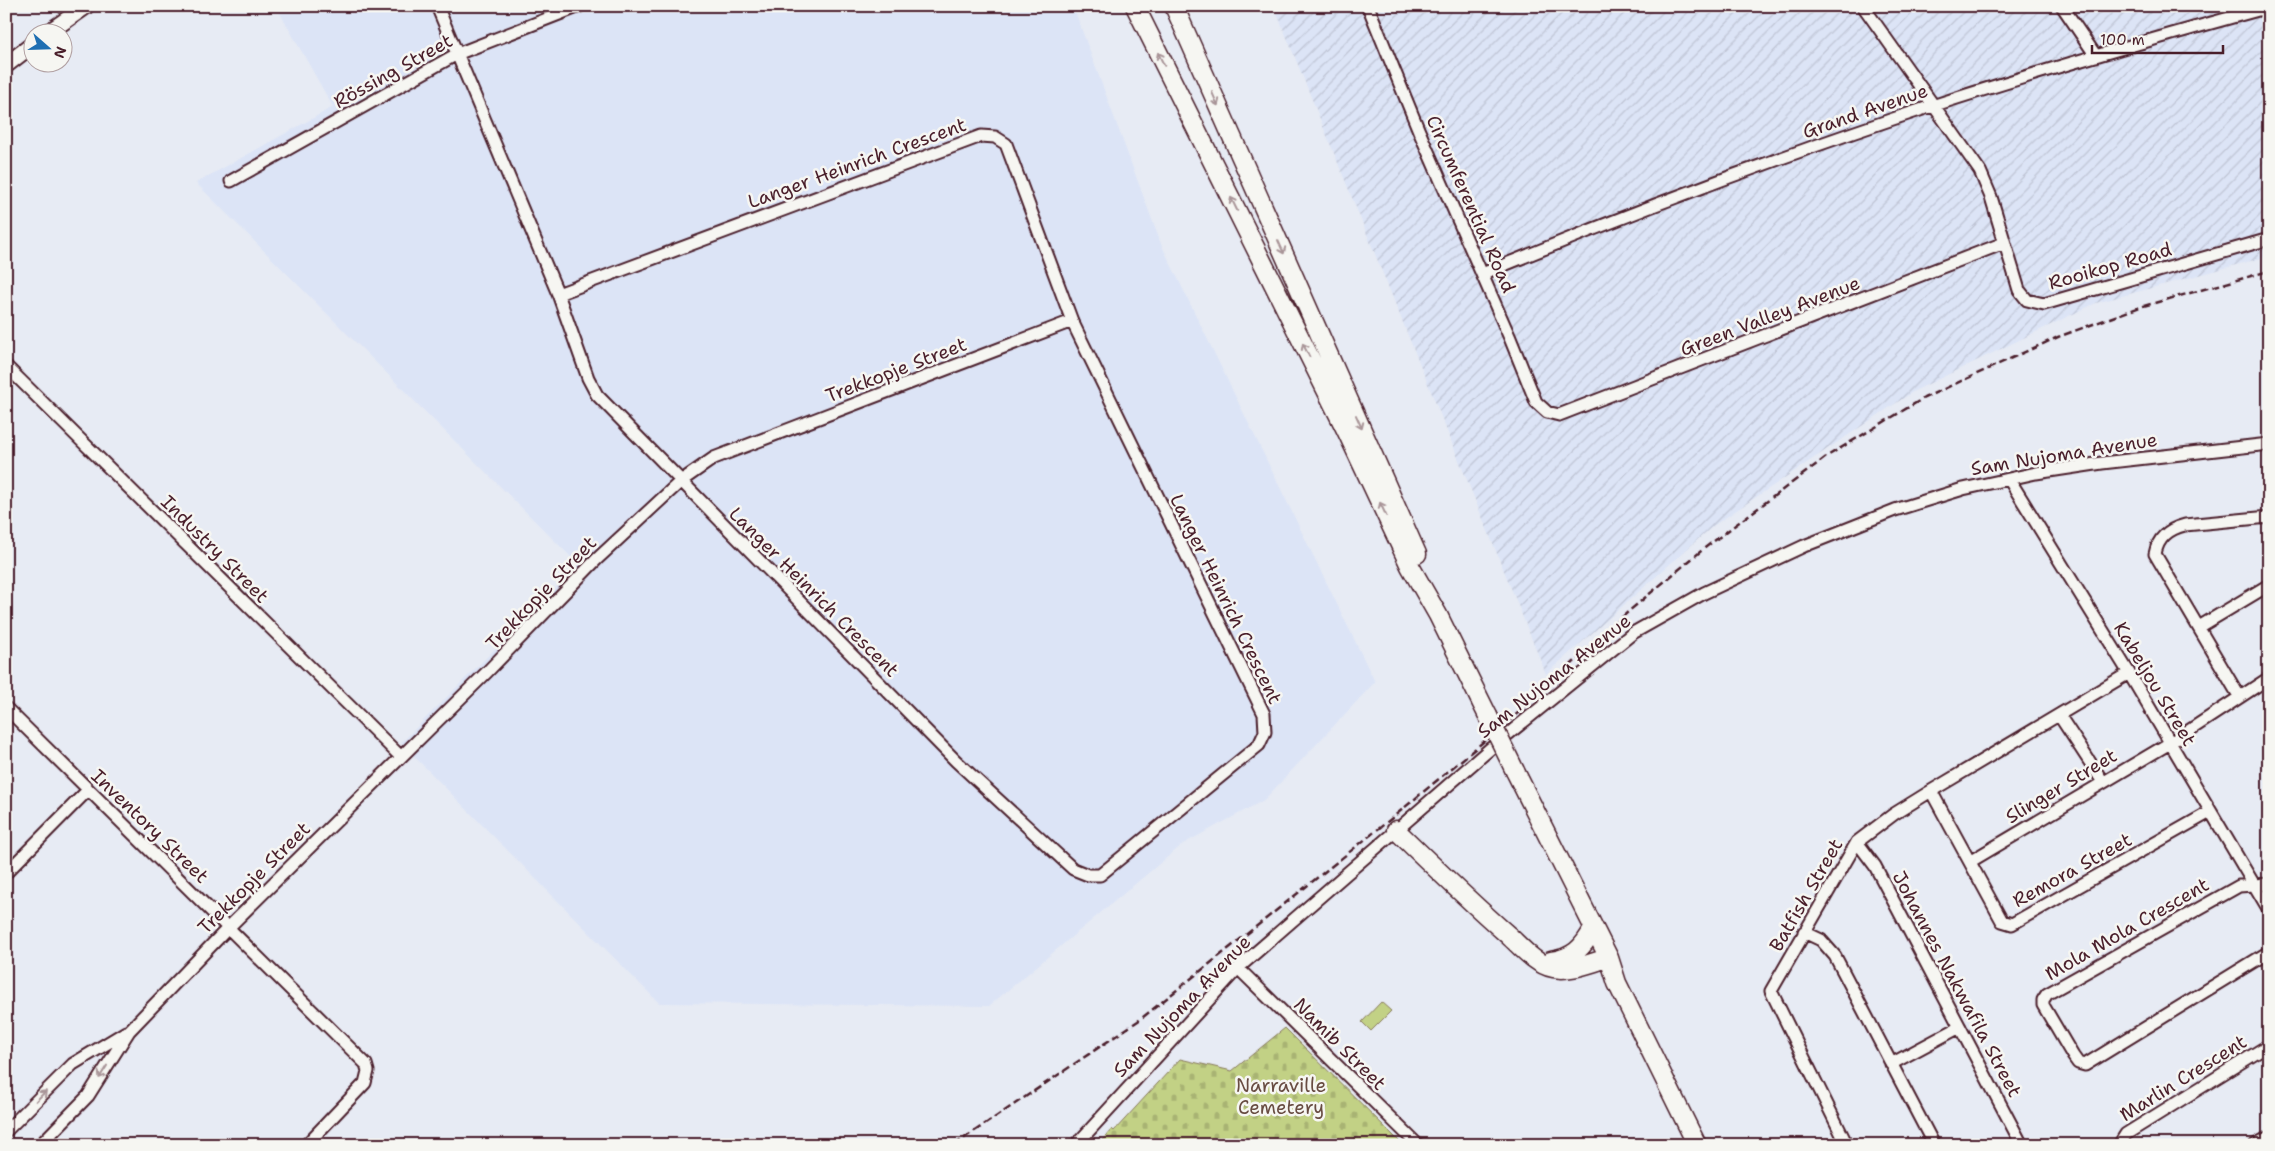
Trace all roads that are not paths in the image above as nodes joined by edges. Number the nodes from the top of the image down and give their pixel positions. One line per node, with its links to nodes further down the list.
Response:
1 (86, 6): 11 (main road)
2 (438, 6): 13 (street, Langer Heinrich Crescent)
3 (580, 6): 13 (street, Rössing Street)
4 (1135, 6): 30 (highway, one-way to 4)
5 (1174, 6): 30 (highway, one-way to 30)
6 (1368, 6): 20 (street, Circumferential Road)
7 (1863, 6): 16 (street, Rooikop Road)
8 (2062, 6): 14 (street)
9 (2269, 7): 10 (street, Grand Avenue)
10 (2256, 8): 14 (street, Grand Avenue)
11 (63, 22)
12 (22, 53): 15 (main road)
13 (457, 54): 17 (street, Rössing Street); 21 (street, Langer Heinrich Crescent)
14 (2096, 56): 16 (street, Grand Avenue)
15 (6, 65)
16 (1933, 106): 19 (street, Rooikop Road); 20 (street, Grand Avenue)
17 (231, 181)
18 (2269, 239): 19 (street, Rooikop Road)
19 (2004, 243): 24 (street, Green Valley Avenue)
20 (1482, 274): 24 (street, Circumferential Road)
21 (558, 294): 22 (street, Langer Heinrich Crescent); 27 (street, Langer Heinrich Crescent)
22 (1072, 321): 27 (street, Trekkopje Street); 27 (street, Langer Heinrich Crescent)
23 (6, 366): 38 (street, Industry Street)
24 (1547, 412)
25 (2269, 444): 26 (street, Sam Nujoma Avenue)
26 (2009, 478): 32 (street, Kabeljou Street); 43 (street, Sam Nujoma Avenue)
27 (681, 481): 38 (street, Trekkopje Street)
28 (2269, 517): 31 (street)
29 (2269, 585): 31 (street)
30 (1438, 615): 51 (highway, bridge)
31 (2198, 627): 34 (street)
32 (2129, 673): 36 (street, Batfish Street); 37 (street, Kabeljou Street)
33 (2269, 678): 34 (street, Slinger Street)
34 (2239, 696): 37 (street, Slinger Street)
35 (6, 708): 40 (street, Inventory Street)
36 (2059, 715): 39 (street); 41 (street, Batfish Street)
37 (2170, 742): 39 (street, Slinger Street); 42 (street, Kabeljou Street)
38 (400, 756): 50 (street, Trekkopje Street)
39 (2103, 782): 45 (street, Slinger Street)
40 (88, 790): 46 (street); 50 (street, Inventory Street)
41 (1931, 791): 44 (street, Batfish Street); 45 (street, Remora Street)
42 (2210, 812): 45 (street, Remora Street); 48 (street, Kabeljou Street)
43 (1396, 830): 55 (highway); 56 (street, Sam Nujoma Avenue)
44 (1857, 842): 52 (street, Batfish Street); 57 (street, Johannes Nakwafila Street)
45 (1971, 860)
46 (6, 873)
47 (2269, 884): 48 (street)
48 (2254, 886): 49 (street, Kabeljou Street); 53 (street, Mola Mola Crescent)
49 (2269, 910)
50 (229, 927): 58 (street, Trekkopje Street); 65 (street, Inventory Street)
51 (1593, 929): 54 (highway); 55 (highway)
52 (1804, 932): 60 (street); 70 (street, Batfish Street)
53 (2269, 952)
54 (1609, 958): 55 (highway); 68 (highway); 69 (highway)
55 (1541, 962)
56 (1238, 968): 66 (street, Sam Nujoma Avenue); 67 (street, Namib Street)
57 (1960, 1028): 60 (street); 71 (street, Johannes Nakwafila Street)
58 (128, 1031): 61 (street, Trekkopje Street, one-way to 58); 64 (street, Trekkopje Street, one-way to 64)
59 (2269, 1044): 72 (street, Marlin Crescent)
60 (1890, 1064): 63 (street)
61 (6, 1131)
62 (2269, 1137): 73 (street)
63 (1930, 1143)
64 (40, 1145)
65 (306, 1145)
66 (1076, 1145)
67 (1418, 1145)
68 (1697, 1145)
69 (1704, 1145)
70 (1847, 1145)
71 (2022, 1145)
72 (2119, 1145)
73 (2255, 1145)

